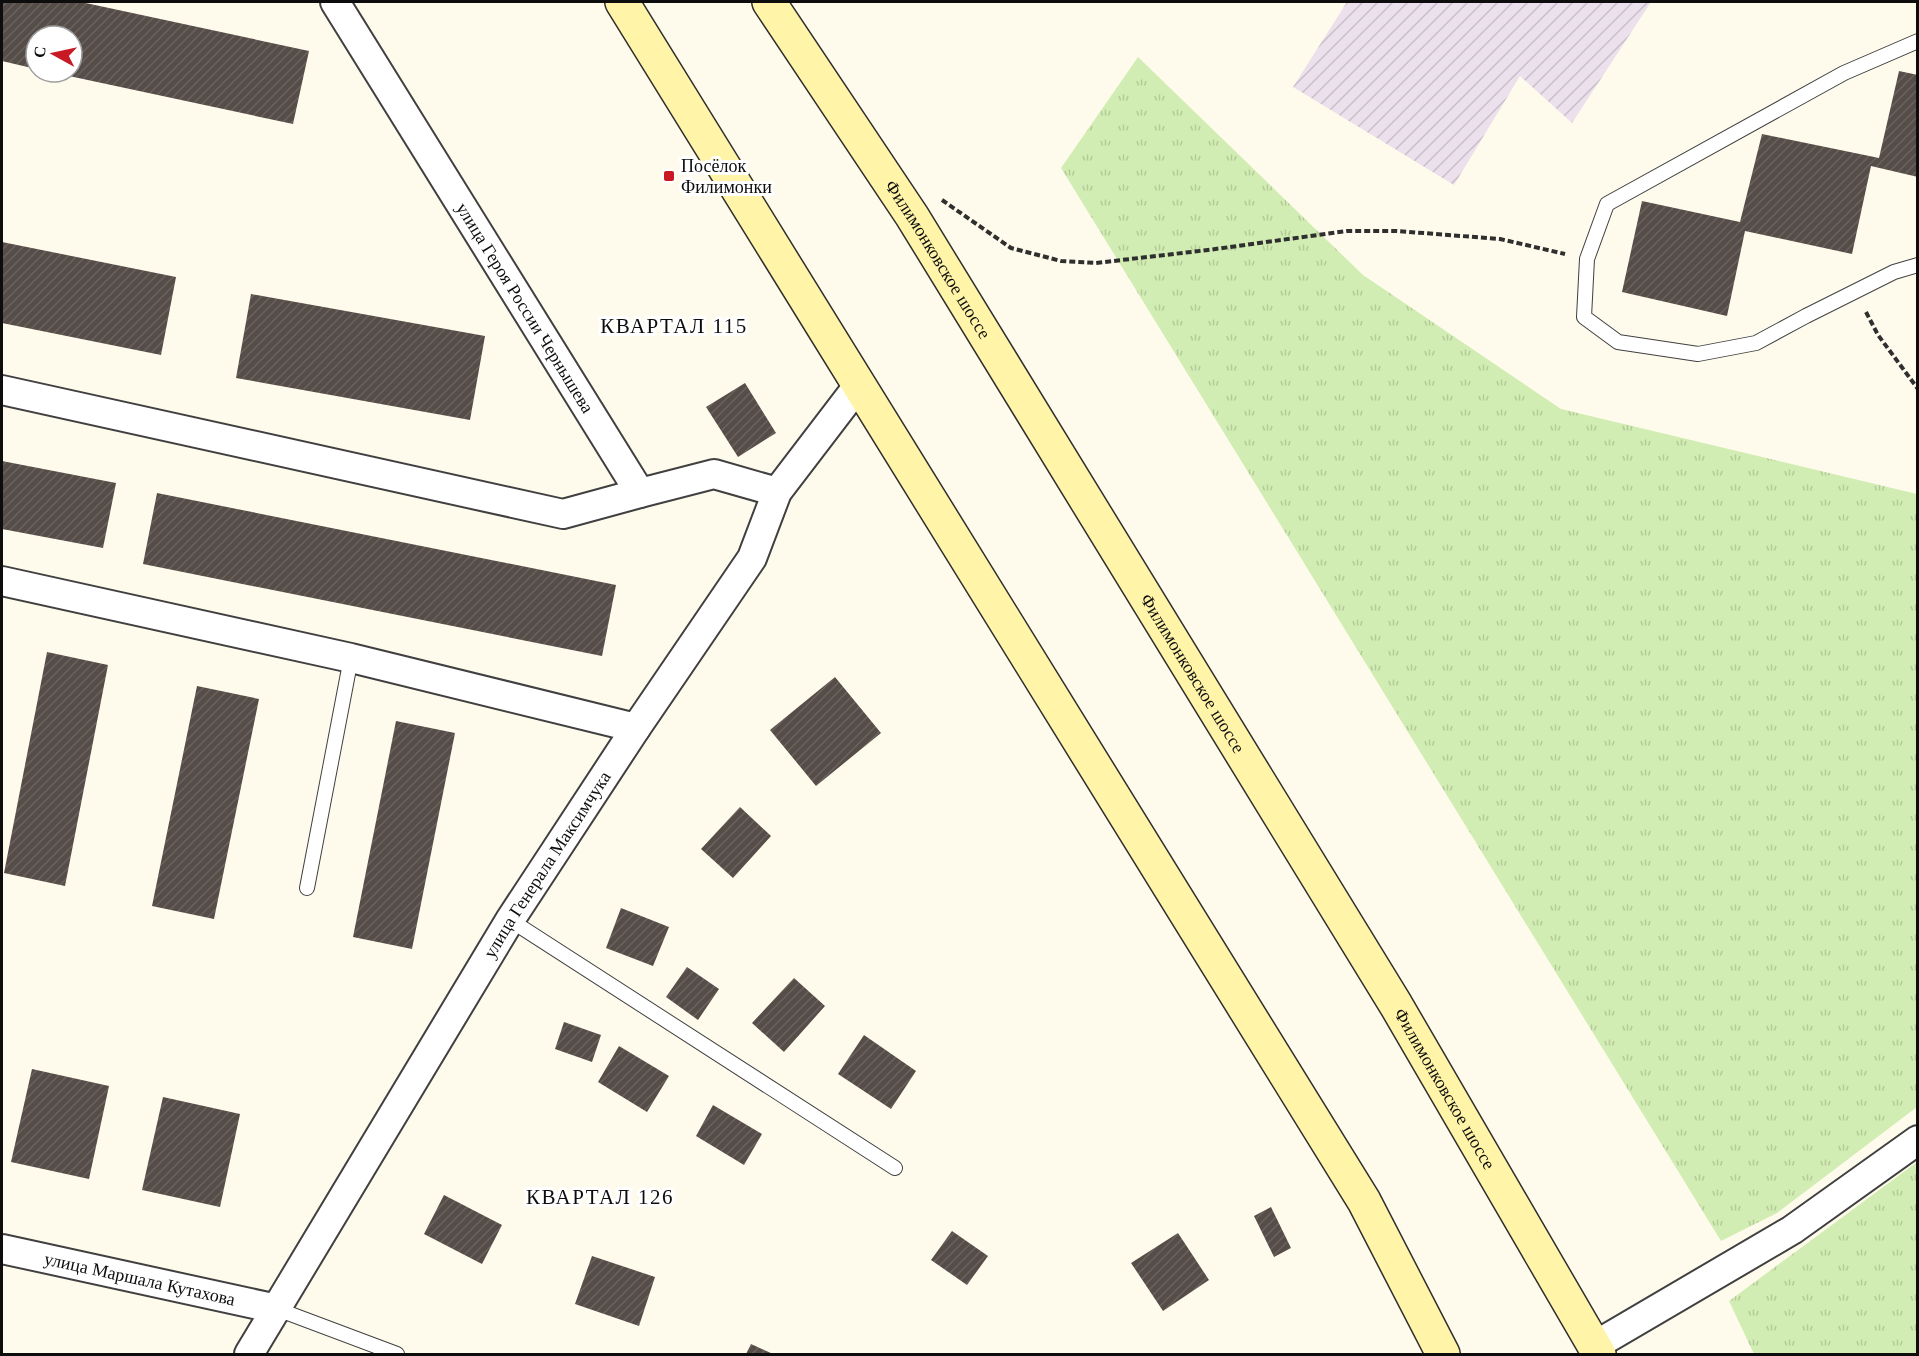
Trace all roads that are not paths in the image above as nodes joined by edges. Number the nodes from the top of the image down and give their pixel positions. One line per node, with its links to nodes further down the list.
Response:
1 (335, 2): 9 (street, улица Героя России Чернышева)
2 (622, 2): 6 (main road)
3 (769, 2): 19 (main road, Филимонковское шоссе)
4 (1917, 41): 5 (lane)
5 (1917, 265)
6 (858, 386): 8 (street, улица Генерала Максимчука); 22 (main road)
7 (2, 390): 9 (street)
8 (777, 492): 9 (street); 12 (street, улица Генерала Максимчука)
9 (640, 493)
10 (3, 587): 11 (street)
11 (351, 658): 12 (street); 13 (lane)
12 (636, 728): 14 (street, улица Генерала Максимчука)
13 (307, 888)
14 (510, 920): 16 (lane); 18 (street, улица Генерала Максимчука)
15 (1917, 1140): 19 (street)
16 (896, 1168)
17 (2, 1249): 18 (street, улица Маршала Кутахова)
18 (277, 1309): 20 (street, улица Генерала Максимчука); 21 (lane)
19 (1597, 1350)
20 (249, 1354)
21 (397, 1354)
22 (1443, 1354)

